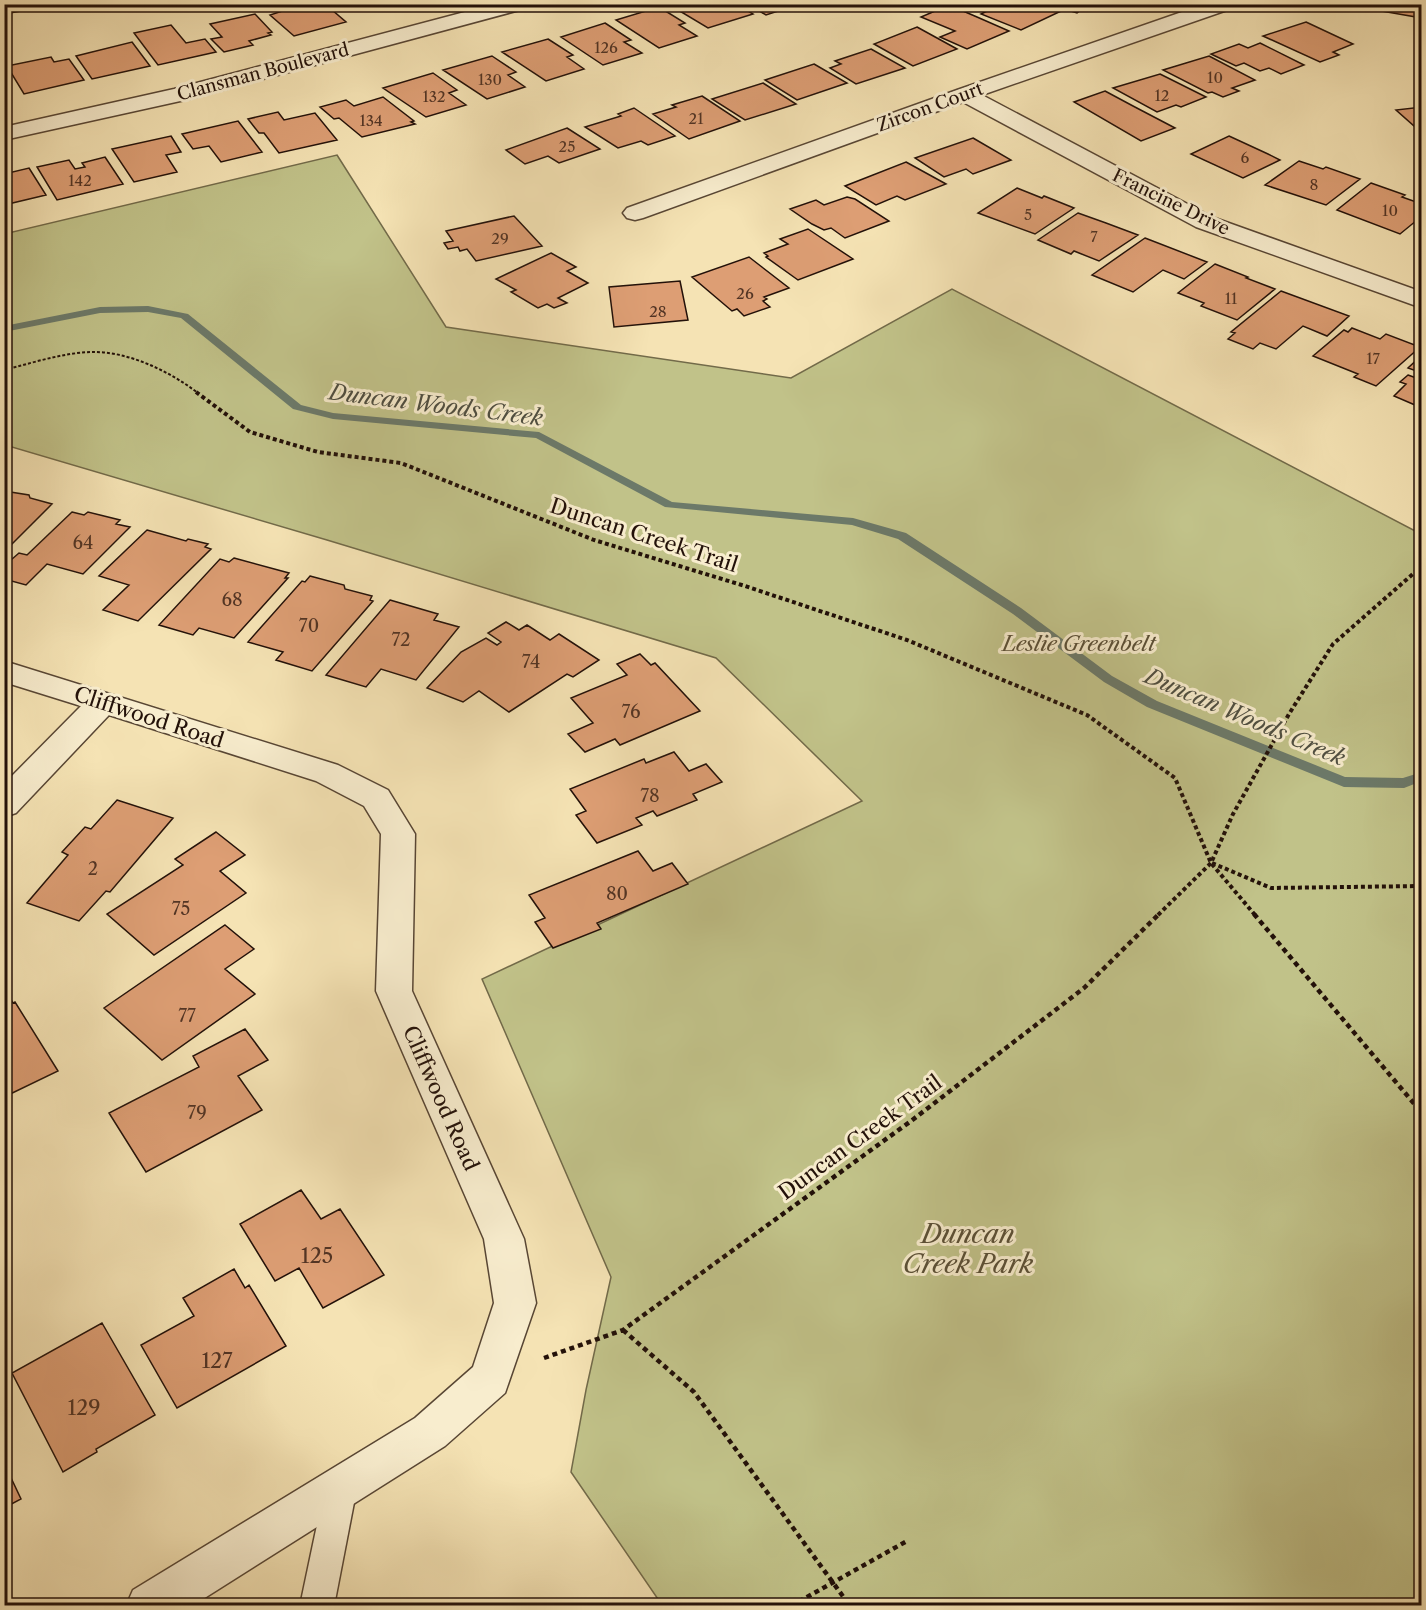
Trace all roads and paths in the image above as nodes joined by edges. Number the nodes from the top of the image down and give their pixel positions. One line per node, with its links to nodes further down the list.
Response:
1 (520, 4): 4 (street, Clansman Boulevard)
2 (1226, 4): 3 (street, Zircon Court)
3 (964, 94): 5 (street, Zircon Court); 6 (street, Francine Drive)
4 (4, 135)
5 (635, 213)
6 (1422, 301)
7 (4, 370): 12 (path, Duncan Creek Trail)
8 (1422, 566): 12 (path, Duncan Creek Trail)
9 (4, 671): 10 (street, Cliffwood Road)
10 (102, 702): 11 (street); 16 (street, Cliffwood Road)
11 (4, 804)
12 (1211, 863): 13 (path); 14 (path, Duncan Creek Trail); 15 (path, Duncan Creek Trail)
13 (1422, 886)
14 (1422, 1113)
15 (623, 1330): 16 (path, Duncan Creek Trail); 19 (path)
16 (490, 1378): 17 (street, Cliffwood Road)
17 (341, 1487): 20 (street, Cliffwood Road); 21 (lane)
18 (907, 1541): 19 (path)
19 (834, 1583): 22 (path); 23 (path)
20 (149, 1605)
21 (317, 1605)
22 (791, 1605)
23 (850, 1605)

